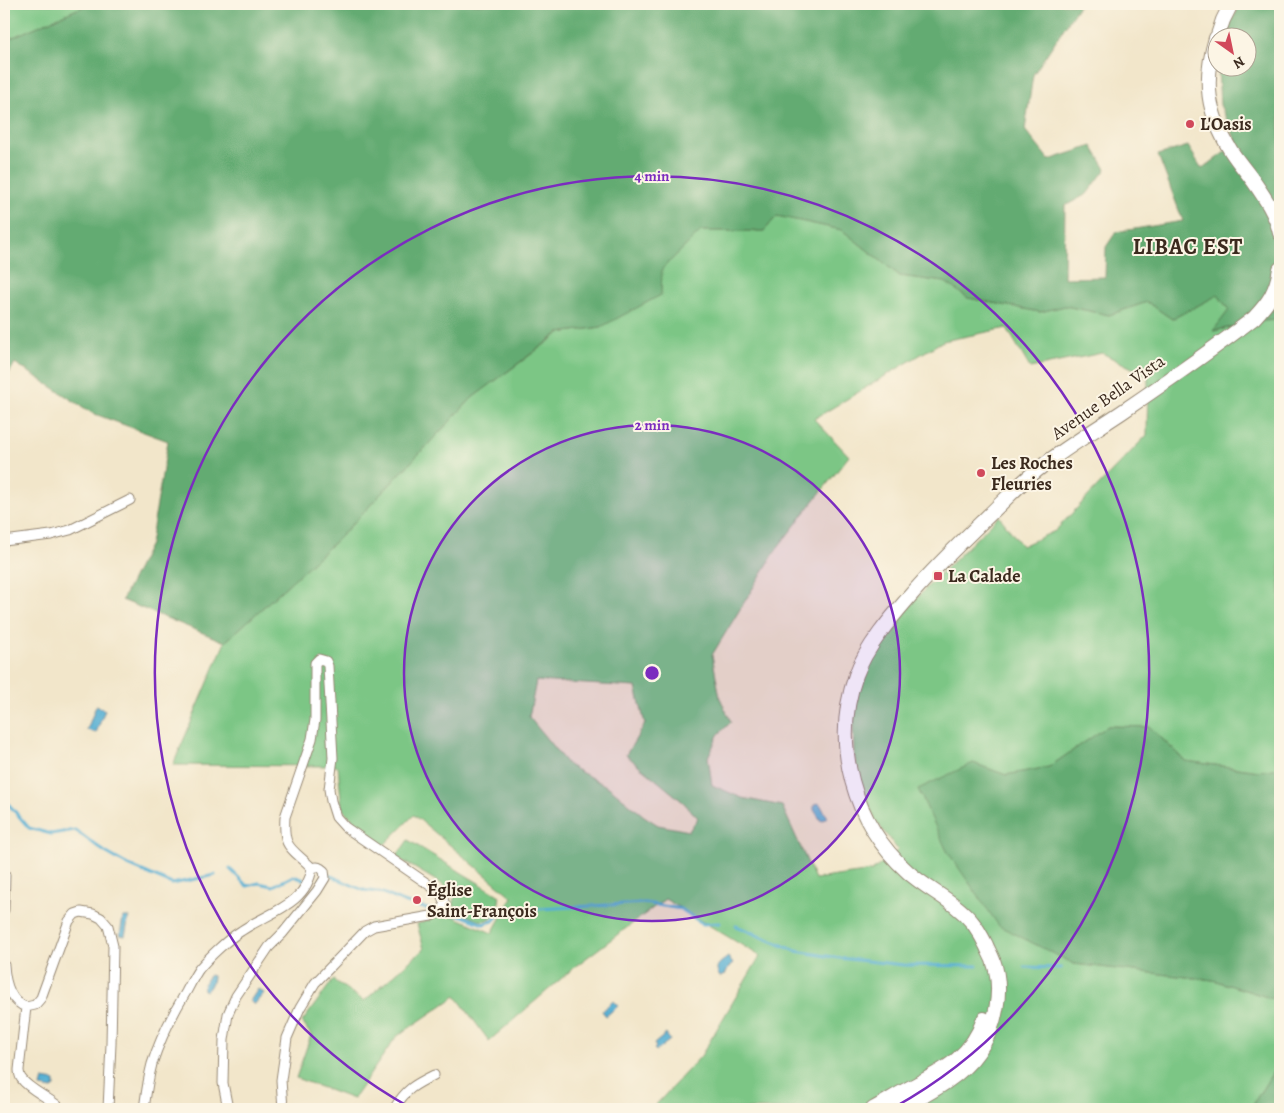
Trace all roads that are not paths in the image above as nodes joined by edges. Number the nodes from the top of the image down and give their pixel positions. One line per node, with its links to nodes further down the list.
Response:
1 (1231, 4): 2 (main road)
2 (1220, 28)
3 (1209, 78): 4 (main road)
4 (1280, 233)
5 (1280, 269): 11 (main road, Avenue Bella Vista)
6 (130, 500): 7 (street)
7 (4, 541)
8 (312, 868): 17 (street); 18 (street); 19 (street)
9 (4, 872): 10 (street)
10 (4, 910)
11 (985, 944): 21 (main road); 22 (main road, Avenue Bella Vista)
12 (4, 965): 13 (street)
13 (26, 1007): 15 (street); 16 (street)
14 (434, 1075): 20 (street)
15 (58, 1109)
16 (108, 1109)
17 (144, 1109)
18 (228, 1109)
19 (283, 1109)
20 (394, 1109)
21 (873, 1109)
22 (900, 1109)

